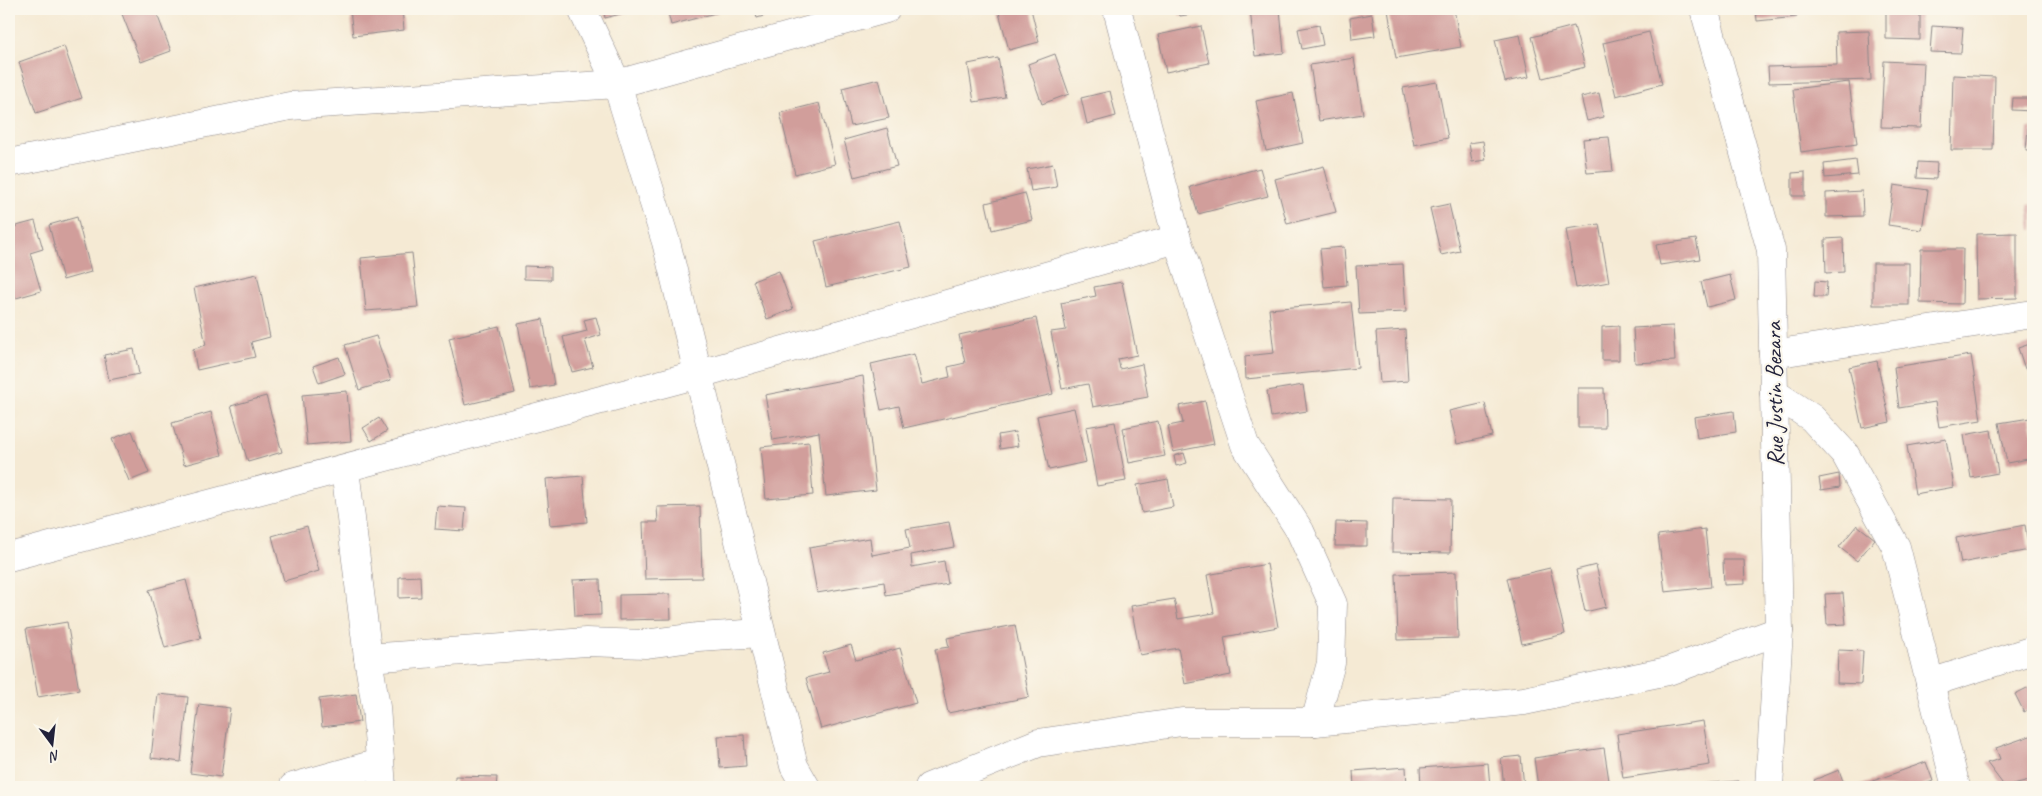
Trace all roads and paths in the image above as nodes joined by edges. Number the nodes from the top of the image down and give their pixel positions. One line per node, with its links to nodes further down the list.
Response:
1 (582, 9): 5 (street)
2 (886, 9): 5 (street)
3 (1117, 9): 7 (street)
4 (1704, 9): 9 (street, Rue Justin Bezara)
5 (617, 84): 6 (street); 10 (street)
6 (9, 163)
7 (1177, 239): 10 (street); 19 (street)
8 (2033, 314): 9 (street)
9 (1772, 354): 11 (street, Rue Justin Bezara)
10 (699, 374): 12 (street); 15 (street)
11 (1774, 393): 14 (street, Rue Justin Bezara); 18 (street)
12 (345, 468): 13 (street); 17 (street)
13 (9, 557)
14 (1779, 631): 19 (street); 24 (street, Rue Justin Bezara)
15 (762, 632): 17 (street); 22 (street)
16 (2033, 650): 18 (street)
17 (368, 658): 20 (street)
18 (1930, 682): 25 (street)
19 (1315, 722): 23 (street)
20 (381, 775): 21 (street)
21 (292, 787)
22 (806, 787)
23 (929, 787)
24 (1769, 787)
25 (1956, 787)

